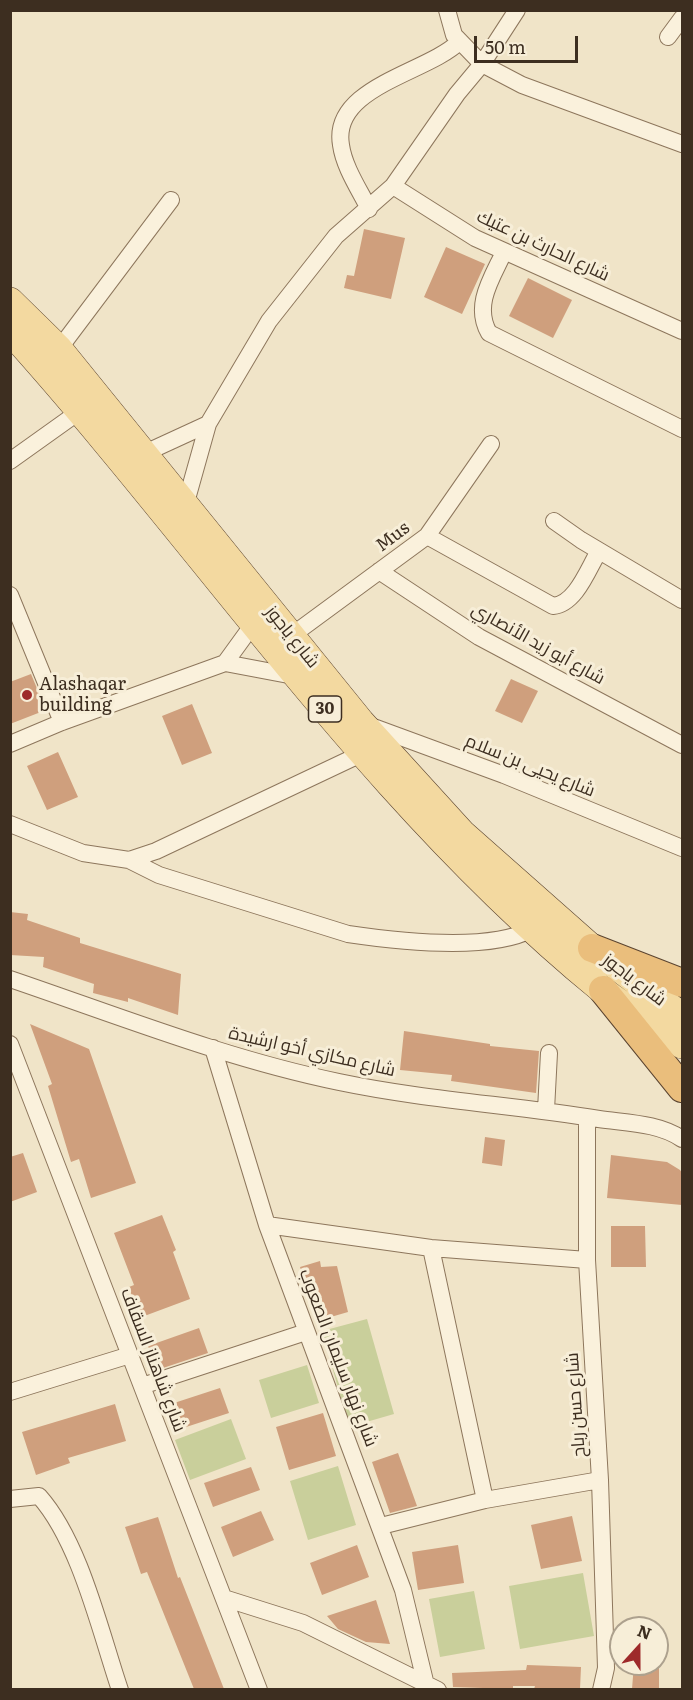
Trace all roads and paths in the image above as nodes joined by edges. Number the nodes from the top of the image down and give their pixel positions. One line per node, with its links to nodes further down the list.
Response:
1 (447, 10): 5 (street)
2 (517, 10): 6 (street)
3 (682, 18): 4 (street)
4 (668, 37)
5 (459, 42): 6 (street); 10 (street)
6 (482, 64): 7 (street); 8 (street)
7 (682, 144)
8 (393, 186): 10 (street); 11 (street, شارع الحارث بن عتيك)
9 (171, 200): 15 (street)
10 (369, 208): 17 (street)
11 (504, 252): 13 (street, شارع الحارث بن عتيك); 18 (street)
12 (10, 301): 15 (main road, شارع ياجوز / 30)
13 (682, 332)
14 (15, 345): 16 (main road, شارع ياجوز / 30)
15 (59, 349): 20 (main road, شارع ياجوز / 30)
16 (80, 411): 21 (street); 29 (main road, شارع ياجوز / 30)
17 (208, 424): 20 (street); 22 (street)
18 (682, 429)
19 (491, 444): 24 (street, Mus)
20 (145, 453): 22 (main road, شارع ياجوز / 30)
21 (10, 461)
22 (185, 506): 30 (main road, شارع ياجوز / 30)
23 (554, 521): 25 (street)
24 (427, 536): 25 (street); 26 (street, Mus)
25 (599, 551): 28 (street)
26 (379, 571): 30 (street, Mus); 36 (street, شارع أبو زيد الأنصاري)
27 (10, 595): 33 (street)
28 (682, 600)
29 (254, 623): 31 (street); 32 (main road, شارع ياجوز / 30)
30 (291, 636): 34 (main road, شارع ياجوز / 30)
31 (225, 663): 32 (street); 33 (street)
32 (298, 677): 37 (main road, شارع ياجوز / 30)
33 (62, 722): 35 (street)
34 (361, 722): 39 (street, شارع يحيى بن سلام); 42 (main road, شارع ياجوز / 30)
35 (10, 744)
36 (682, 745)
37 (362, 754): 40 (street); 41 (main road, شارع ياجوز / 30)
38 (10, 824): 40 (street)
39 (682, 848)
40 (129, 860): 41 (street)
41 (532, 929): 45 (main road, شارع ياجوز / 30)
42 (592, 948): 44 (highway); 46 (main road, شارع ياجوز / 30)
43 (10, 979): 49 (street, شارع مكازي أخو ارشيدة)
44 (682, 983)
45 (603, 990): 48 (main road, شارع ياجوز / 30); 51 (highway)
46 (682, 1016)
47 (10, 1044): 59 (street, شارع شاهناز السقاف)
48 (682, 1045)
49 (213, 1048): 52 (street, شارع مكازي أخو ارشيدة); 55 (street, شارع نهار سليمان الصعوب)
50 (549, 1053): 52 (street)
51 (682, 1088)
52 (546, 1110): 53 (street, شارع مكازي أخو ارشيدة)
53 (587, 1117): 54 (street, شارع مكازي أخو ارشيدة); 57 (street, شارع حسن رباح)
54 (682, 1138)
55 (267, 1225): 56 (street); 58 (street, شارع نهار سليمان الصعوب)
56 (431, 1248): 57 (street); 64 (street)
57 (586, 1260): 62 (street, شارع حسن رباح)
58 (306, 1332): 60 (street); 65 (street, شارع نهار سليمان الصعوب)
59 (130, 1355): 60 (street, شارع شاهناز السقاف); 61 (street)
60 (142, 1386): 66 (street, شارع شاهناز السقاف)
61 (10, 1392)
62 (600, 1480): 64 (street); 70 (street, شارع حسن رباح)
63 (10, 1499): 68 (street)
64 (485, 1500): 65 (street)
65 (381, 1526): 67 (street, شارع نهار سليمان الصعوب)
66 (227, 1599): 67 (street); 69 (street, شارع شاهناز السقاف)
67 (432, 1685)
68 (120, 1689)
69 (259, 1689)
70 (601, 1689)

